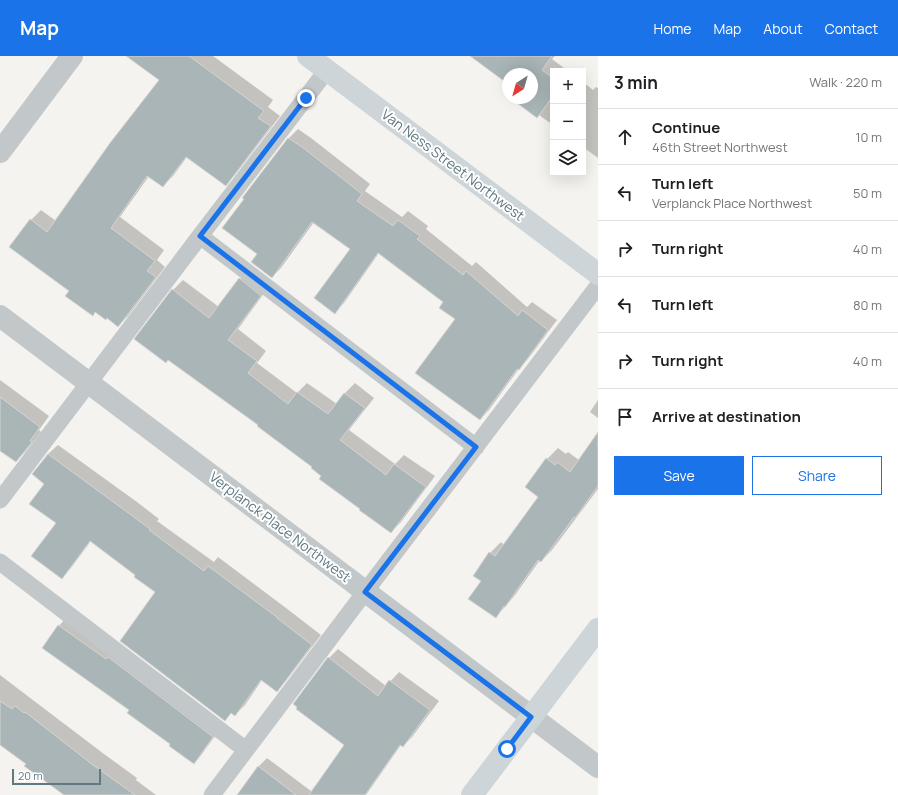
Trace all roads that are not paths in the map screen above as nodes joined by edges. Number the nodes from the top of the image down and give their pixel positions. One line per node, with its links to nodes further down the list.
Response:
1 (72, 56): 4 (street)
2 (308, 56): 3 (street, Van Ness Street Northwest)
3 (327, 70): 5 (lane); 6 (street, Van Ness Street Northwest)
4 (0, 152)
5 (200, 236): 9 (lane); 10 (lane)
6 (598, 274)
7 (598, 286): 10 (lane)
8 (0, 316): 9 (street, Verplanck Place Northwest)
9 (89, 383): 11 (lane); 13 (street, Verplanck Place Northwest)
10 (476, 447): 13 (lane)
11 (0, 500)
12 (0, 562): 16 (lane)
13 (365, 592): 15 (street, Verplanck Place Northwest); 16 (lane)
14 (598, 629): 15 (street)
15 (531, 717): 17 (street, Verplanck Place Northwest); 19 (street)
16 (246, 750): 18 (lane)
17 (598, 767)
18 (212, 795)
19 (472, 795)

